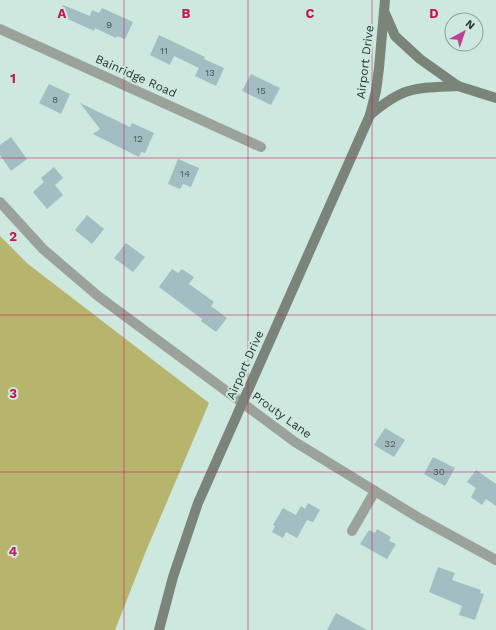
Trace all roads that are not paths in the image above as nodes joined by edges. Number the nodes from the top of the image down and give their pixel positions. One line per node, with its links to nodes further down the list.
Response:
1 (385, 0): 2 (main road, Airport Drive)
2 (384, 12): 4 (main road, Airport Drive); 6 (main road, Airport Drive)
3 (0, 29): 7 (street, Bainridge Road)
4 (458, 86): 5 (main road, Airport Drive); 6 (main road, Airport Drive)
5 (496, 98)
6 (370, 115): 9 (main road, Airport Drive)
7 (261, 147)
8 (0, 202): 9 (street, Prouty Lane)
9 (242, 403): 10 (street, Prouty Lane); 13 (main road, Airport Drive)
10 (375, 491): 11 (street); 12 (street, Prouty Lane)
11 (352, 531)
12 (496, 560)
13 (159, 630)

